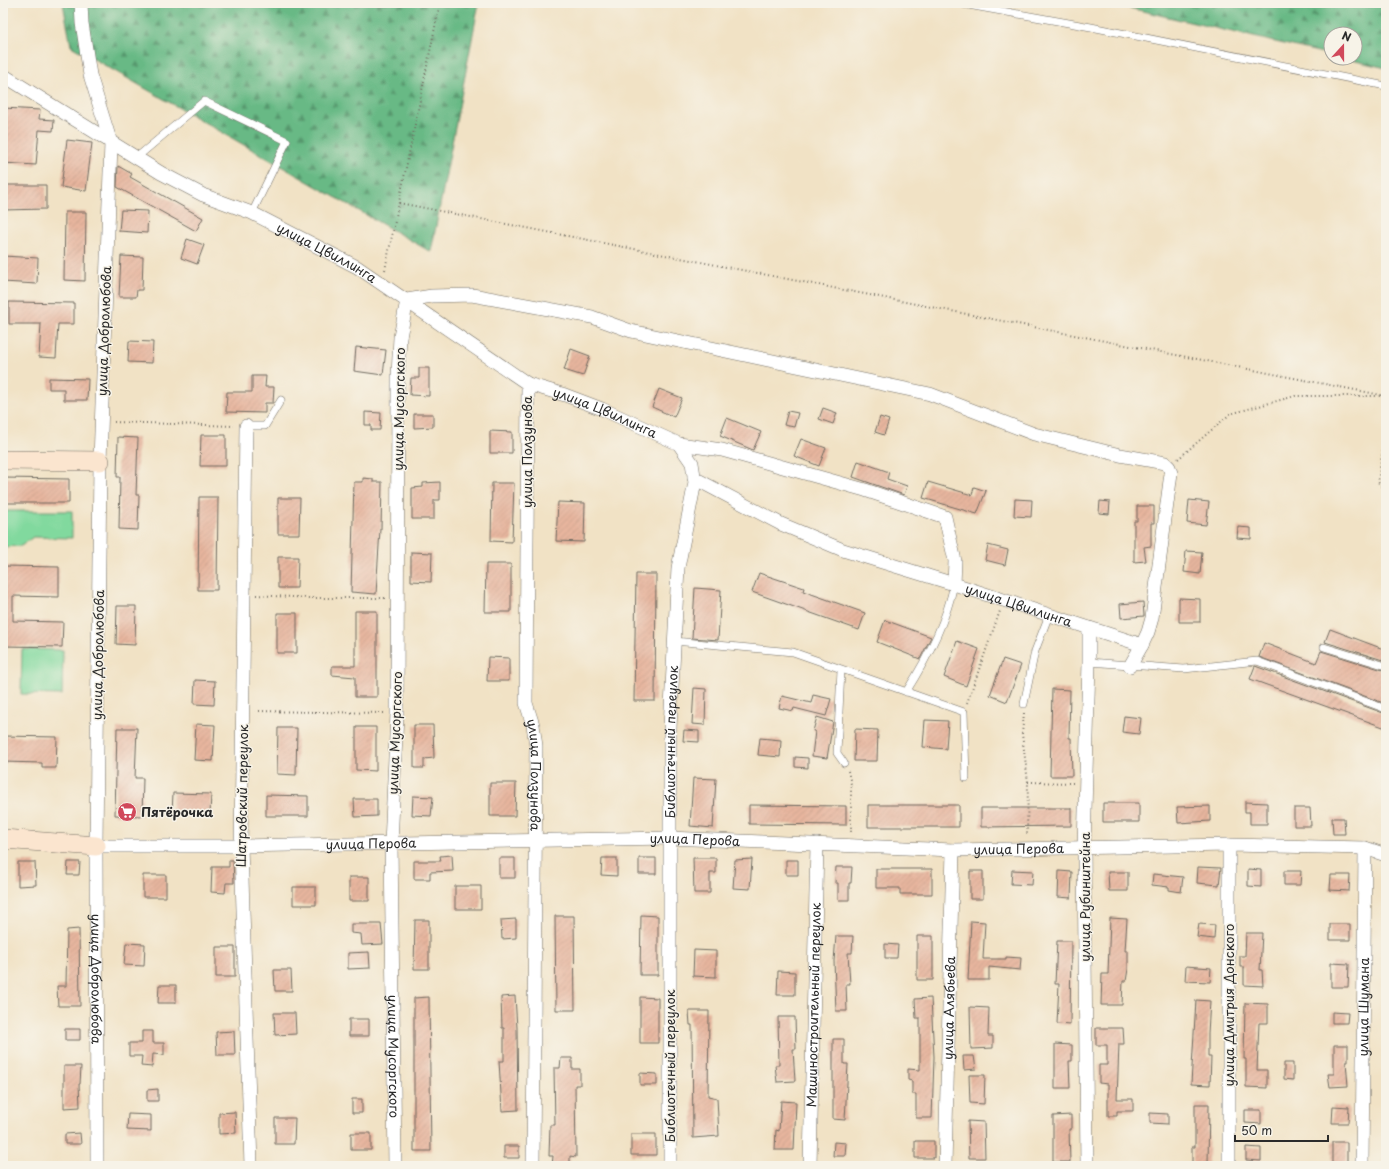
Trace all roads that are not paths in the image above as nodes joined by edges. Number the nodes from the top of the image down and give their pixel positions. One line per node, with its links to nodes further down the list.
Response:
1 (81, 3): 5 (street, улица Добролюбова)
2 (957, 3): 4 (lane)
3 (3, 75): 5 (street, улица Цвиллинга)
4 (1386, 86)
5 (111, 143): 6 (street, улица Цвиллинга); 14 (street, улица Добролюбова)
6 (136, 158): 7 (street, улица Цвиллинга); 7 (lane)
7 (252, 213): 8 (street, улица Цвиллинга)
8 (407, 300): 9 (street, улица Цвиллинга); 20 (street); 34 (street, улица Мусоргского)
9 (528, 384): 12 (street, улица Цвиллинга); 33 (street, улица Ползунова)
10 (281, 400): 11 (lane)
11 (246, 426): 38 (street, Шатровский переулок)
12 (679, 444): 15 (street, Библиотечный переулок); 16 (street, улица Цвиллинга)
13 (3, 460): 14 (street)
14 (100, 461): 37 (street, улица Добролюбова)
15 (694, 478): 16 (street); 19 (street, Библиотечный переулок)
16 (954, 584): 17 (street, улица Цвиллинга); 26 (lane)
17 (1049, 615): 18 (street, улица Цвиллинга); 27 (lane)
18 (1089, 628): 20 (street, улица Цвиллинга); 22 (street, улица Рубинштейна)
19 (674, 641): 25 (lane); 31 (street, Библиотечный переулок)
20 (1142, 645): 23 (street)
21 (1324, 647): 24 (lane)
22 (1090, 662): 23 (lane); 39 (street, улица Рубинштейна)
23 (1130, 666): 28 (lane)
24 (1386, 666)
25 (842, 670): 26 (lane); 29 (lane)
26 (906, 692): 30 (lane)
27 (1024, 704)
28 (1386, 709)
29 (844, 763)
30 (966, 778)
31 (669, 838): 33 (street, улица Перова); 35 (street, улица Перова); 47 (street, Библиотечный переулок)
32 (3, 839): 37 (street, улица Перова)
33 (535, 840): 34 (street, улица Перова); 46 (street, улица Ползунова)
34 (391, 844): 38 (street, улица Перова); 45 (street, улица Мусоргского)
35 (817, 844): 41 (street, улица Перова); 48 (street, Машиностроительный переулок)
36 (1229, 845): 39 (street, улица Перова); 40 (street, улица Перова); 51 (street, улица Дмитрия Донского)
37 (96, 846): 38 (street, улица Перова); 43 (street, улица Добролюбова)
38 (241, 846): 44 (street, Шатровский переулок)
39 (1084, 848): 41 (street, улица Перова); 50 (street, улица Рубинштейна)
40 (1365, 848): 42 (street, улица Перова); 52 (street, улица Шумана)
41 (953, 850): 49 (street, улица Алябьева)
42 (1386, 855)
43 (97, 1166)
44 (251, 1166)
45 (395, 1166)
46 (533, 1166)
47 (670, 1166)
48 (810, 1166)
49 (945, 1166)
50 (1088, 1166)
51 (1229, 1166)
52 (1362, 1166)

